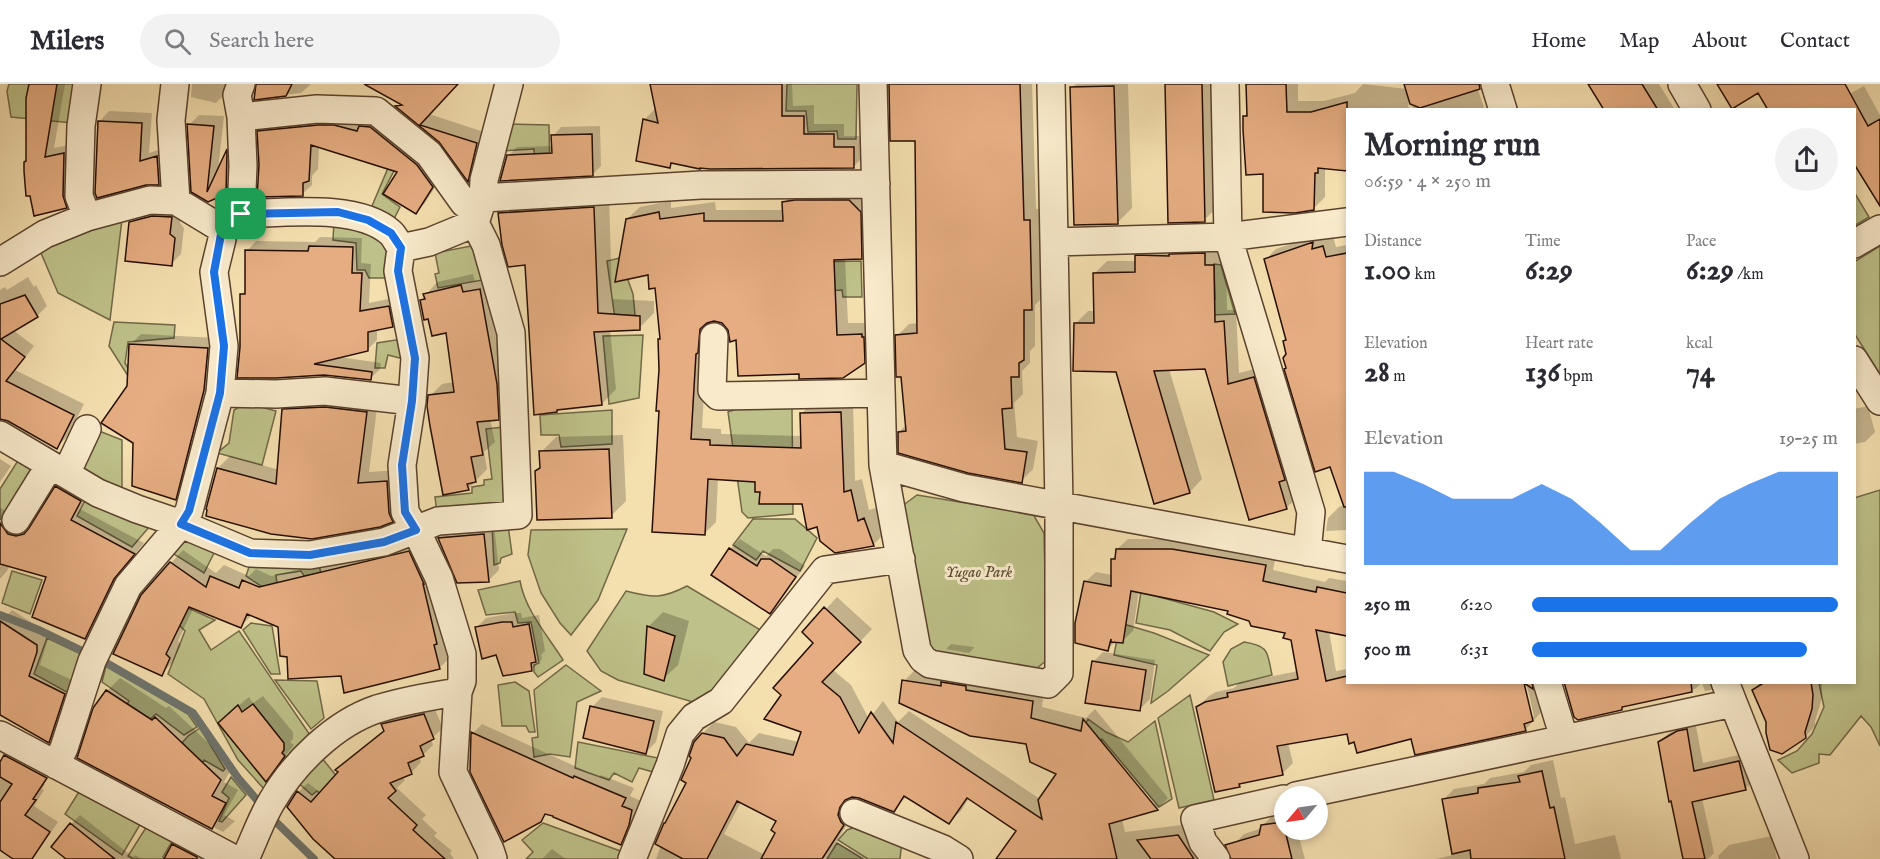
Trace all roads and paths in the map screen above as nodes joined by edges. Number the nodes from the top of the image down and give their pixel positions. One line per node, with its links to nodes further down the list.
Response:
1 (87, 84): 16 (street)
2 (175, 84): 14 (street)
3 (241, 84): 12 (street)
4 (509, 84): 15 (street)
5 (873, 84): 13 (street)
6 (1051, 84): 21 (street)
7 (1225, 84): 20 (street)
8 (1496, 84): 10 (street)
9 (1682, 84): 11 (street)
10 (1502, 108)
11 (1696, 108)
12 (241, 117): 15 (street); 17 (street)
13 (876, 184): 15 (street); 28 (street)
14 (176, 201): 16 (street); 17 (street)
15 (479, 210): 23 (street); 38 (street)
16 (87, 217): 24 (street)
17 (232, 221): 23 (street); 27 (street)
18 (1346, 222): 20 (street)
19 (1880, 229): 22 (street)
20 (1228, 237): 21 (street); 39 (street)
21 (1054, 242): 35 (street)
22 (1856, 243)
23 (401, 248): 29 (street)
24 (0, 262)
25 (714, 337): 28 (street)
26 (1856, 363): 30 (street)
27 (220, 393): 29 (street); 37 (street)
28 (881, 393): 33 (street)
29 (412, 401): 38 (street)
30 (1880, 401)
31 (87, 429): 34 (street)
32 (0, 435): 34 (street)
33 (883, 465): 35 (street); 40 (street)
34 (58, 469): 36 (street); 37 (street)
35 (1059, 505): 39 (street); 40 (street)
36 (16, 520)
37 (181, 524): 38 (street); 47 (street)
38 (416, 530): 43 (street)
39 (1307, 552): 41 (street)
40 (901, 559): 54 (street)
41 (1346, 559)
42 (1548, 684): 46 (street)
43 (458, 692): 52 (street); 53 (street)
44 (1729, 693): 46 (street); 57 (street)
45 (0, 735): 47 (street)
46 (1564, 738): 48 (street)
47 (56, 765): 51 (street)
48 (1328, 789)
49 (1274, 801): 56 (street)
50 (854, 813): 55 (street)
51 (234, 859)
52 (245, 859)
53 (492, 859)
54 (632, 859)
55 (959, 859)
56 (1216, 859)
57 (1795, 859)

